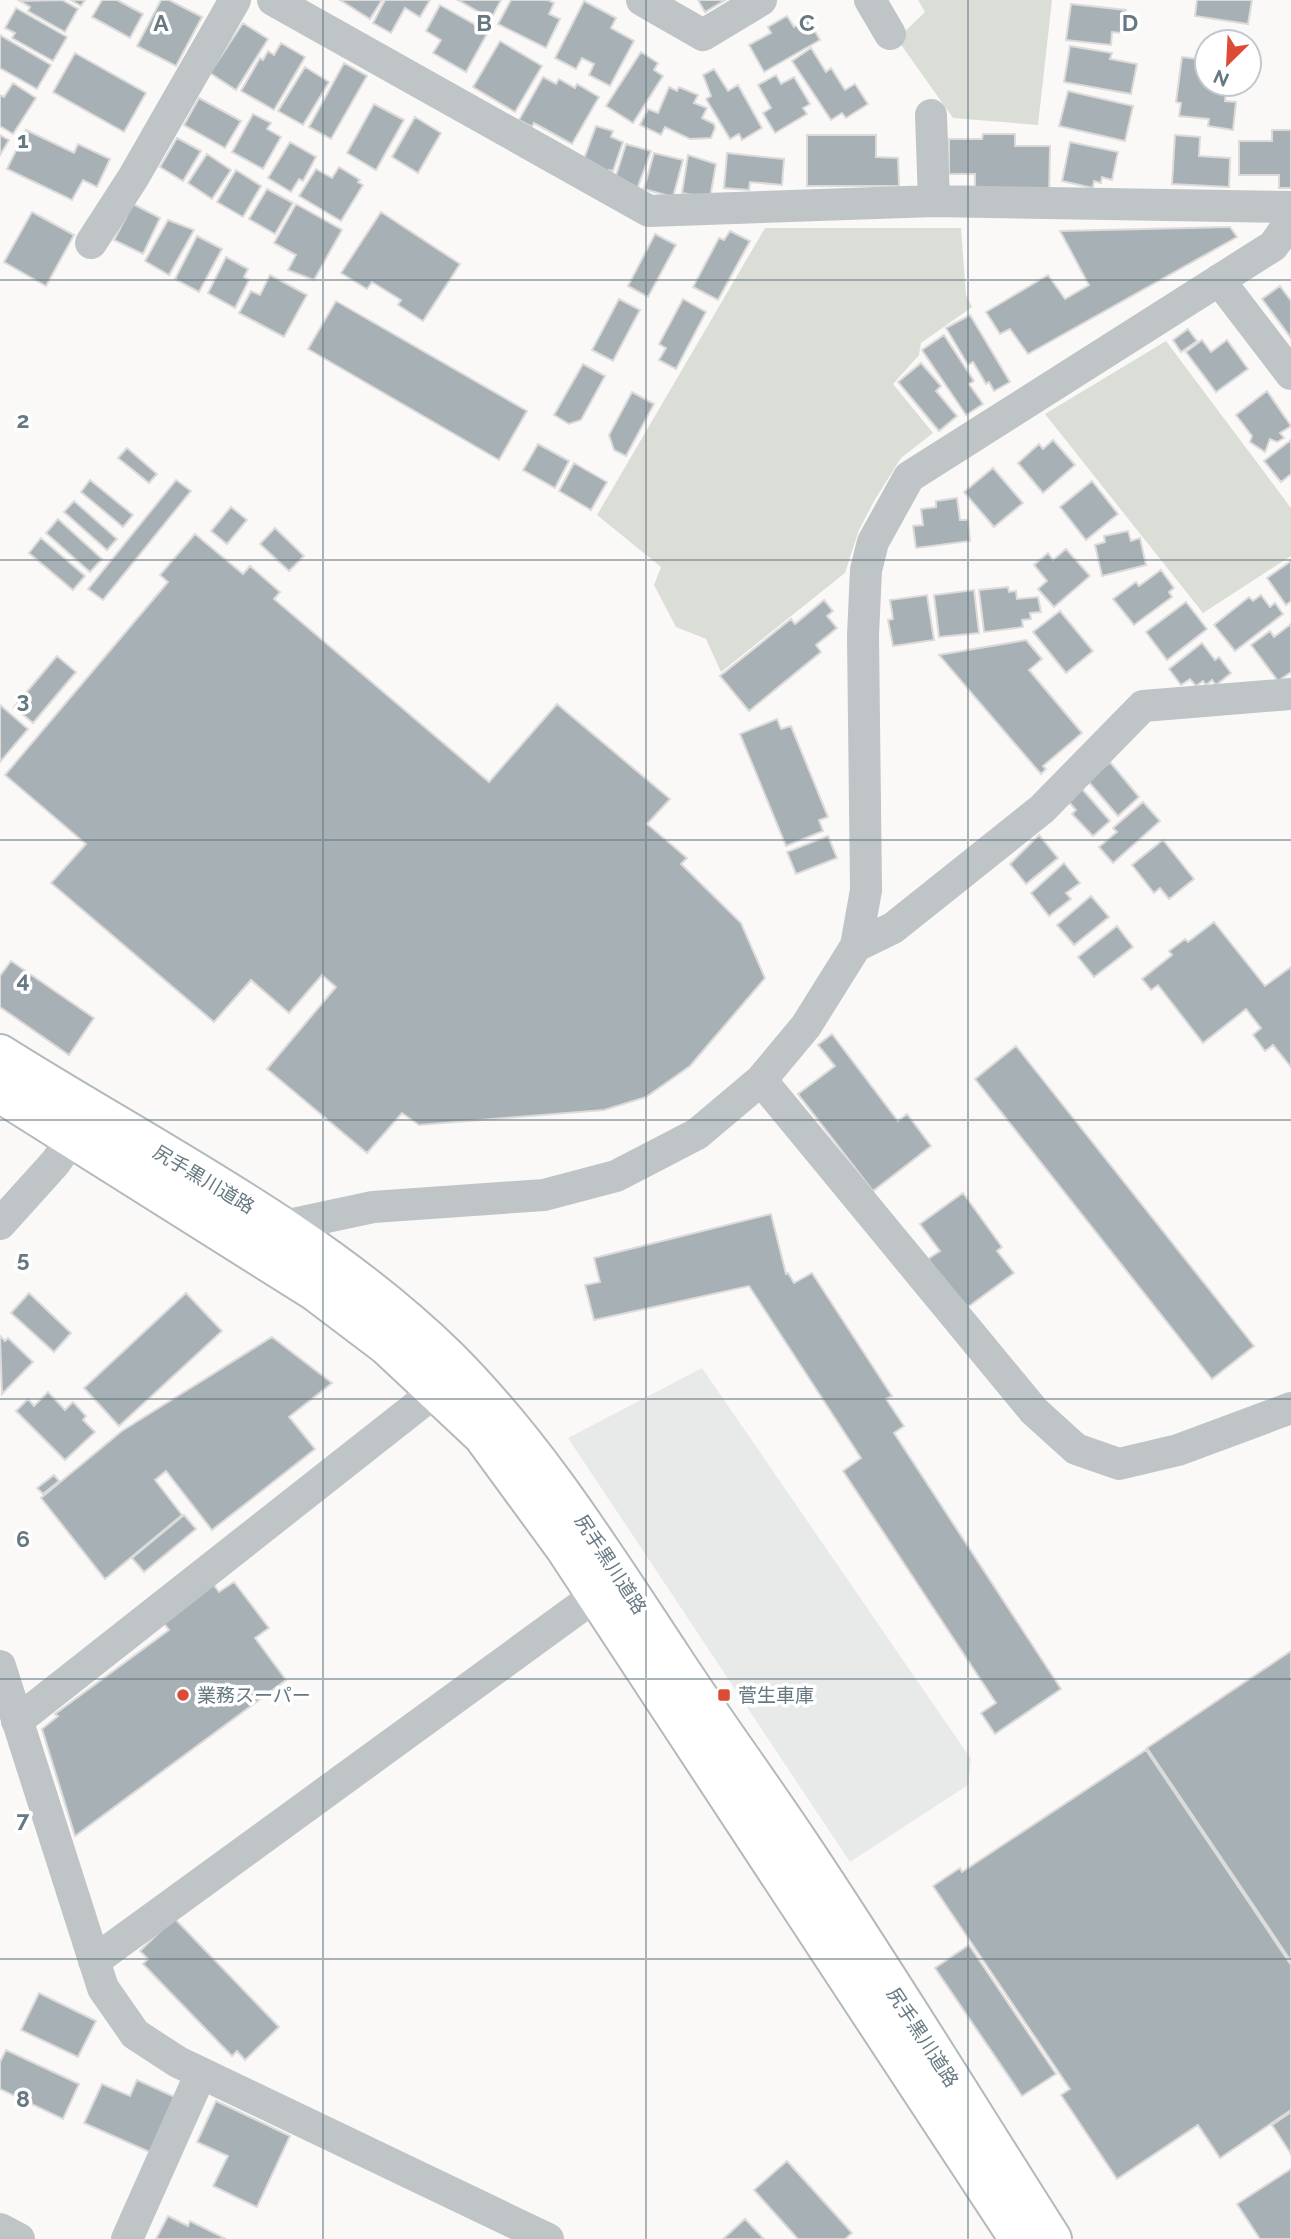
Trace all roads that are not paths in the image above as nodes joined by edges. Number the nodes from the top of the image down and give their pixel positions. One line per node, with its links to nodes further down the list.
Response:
1 (235, 0): 11 (street)
2 (273, 0): 8 (street)
3 (642, 0): 4 (street)
4 (761, 0)
5 (870, 0): 6 (street)
6 (890, 34)
7 (930, 115): 8 (street)
8 (934, 201): 9 (street)
9 (1291, 207)
10 (1291, 221): 12 (street)
11 (91, 243)
12 (1219, 280): 13 (street); 15 (street)
13 (1291, 374)
14 (1291, 694): 15 (street)
15 (856, 946): 17 (street)
16 (0, 1054): 19 (main road, 尻手黒川道路)
17 (761, 1080): 21 (street); 24 (street)
18 (0, 1093): 19 (main road, 尻手黒川道路)
19 (83, 1124): 20 (street); 21 (main road, 尻手黒川道路); 22 (main road, 尻手黒川道路)
20 (0, 1224)
21 (284, 1226): 22 (street); 35 (main road, 尻手黒川道路)
22 (250, 1248): 23 (main road, 尻手黒川道路)
23 (436, 1391): 25 (main road, 尻手黒川道路); 27 (street)
24 (1291, 1408)
25 (595, 1596): 28 (street); 34 (main road, 尻手黒川道路)
26 (0, 1666): 27 (street)
27 (17, 1721): 28 (street)
28 (94, 1961): 29 (street)
29 (201, 2073): 32 (street); 33 (street)
30 (0, 2229): 31 (street)
31 (19, 2239)
32 (127, 2239)
33 (548, 2239)
34 (1019, 2239)
35 (1052, 2239)

